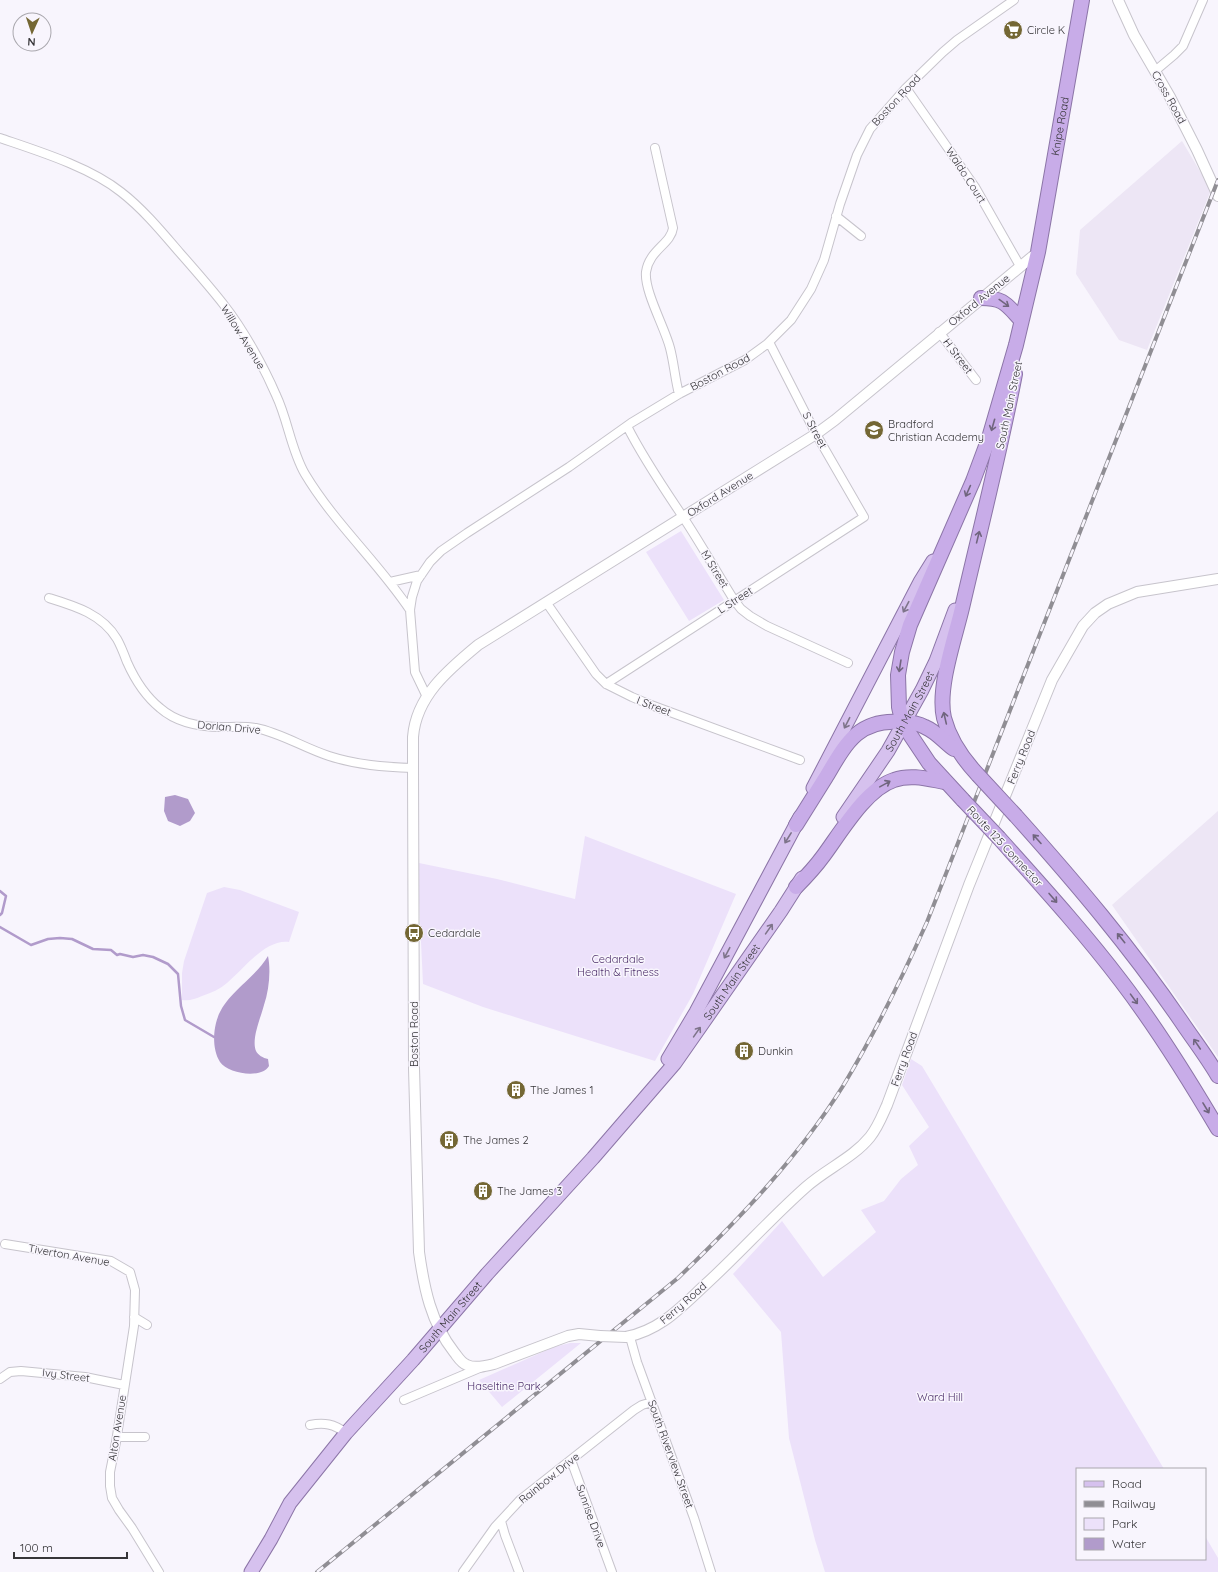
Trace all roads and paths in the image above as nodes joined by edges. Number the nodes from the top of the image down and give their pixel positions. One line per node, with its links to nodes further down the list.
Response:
1 (1014, 0): 6 (street, Boston Road)
2 (1082, 0): 12 (highway, Knipe Road)
3 (1118, 0): 5 (street, Cross Road)
4 (1203, 0): 5 (street)
5 (1155, 71): 9 (street, Cross Road)
6 (906, 88): 10 (street, Boston Road); 13 (street, Waldo Court)
7 (0, 138): 29 (street, Willow Avenue)
8 (654, 148): 20 (street)
9 (1218, 196)
10 (836, 216): 11 (street); 18 (street, Boston Road)
11 (861, 236)
12 (1038, 252): 13 (street, Oxford Avenue); 14 (highway, South Main Street)
13 (1020, 266): 15 (street, Oxford Avenue)
14 (1028, 293): 16 (highway, South Main Street); 27 (highway, South Main Street, one-way to 14)
15 (981, 298): 16 (highway, one-way to 16); 17 (street, Oxford Avenue)
16 (1021, 320): 25 (highway, South Main Street, one-way to 25)
17 (939, 332): 19 (street, H Street); 22 (street, Oxford Avenue)
18 (769, 342): 20 (street, Boston Road); 22 (street, S Street)
19 (976, 380)
20 (679, 394): 21 (street, Boston Road)
21 (627, 426): 23 (street, M Street); 26 (street, Boston Road)
22 (816, 434): 23 (street, Oxford Avenue); 24 (street, S Street)
23 (683, 517): 31 (street, M Street); 32 (street, Oxford Avenue)
24 (864, 517): 31 (street, L Street)
25 (948, 538): 37 (highway, Route 125 Connector, one-way to 37); 43 (main road, South Main Street, one-way to 43)
26 (421, 575): 29 (street); 33 (street, Boston Road)
27 (969, 575): 37 (main road, South Main Street); 39 (highway, one-way to 27)
28 (1218, 579): 53 (street, Ferry Road)
29 (390, 582): 33 (street, Willow Avenue)
30 (49, 598): 41 (street, Dorian Drive)
31 (734, 600): 34 (street, M Street); 35 (street, L Street)
32 (546, 602): 35 (street, I Street); 36 (street, Oxford Avenue)
33 (410, 610): 36 (street, Boston Road)
34 (848, 663)
35 (606, 684): 40 (street, I Street)
36 (427, 697): 38 (street, Oxford Avenue)
37 (903, 722): 39 (highway); 42 (highway, Route 125 Connector); 43 (highway); 44 (main road, South Main Street)
38 (414, 736): 41 (street, Boston Road)
39 (959, 753): 46 (highway, one-way to 39, bridge)
40 (800, 760)
41 (413, 768): 52 (street, Boston Road)
42 (945, 782): 44 (highway, one-way to 42); 47 (highway, Route 125 Connector, one-way to 47, bridge)
43 (796, 824): 45 (main road, South Main Street, one-way to 45)
44 (796, 887): 45 (main road, South Main Street, one-way to 44)
45 (665, 1074): 52 (main road, South Main Street)
46 (1218, 1076)
47 (1218, 1128)
48 (5, 1244): 49 (street, Tiverton Avenue)
49 (130, 1272): 50 (street, Alton Avenue)
50 (134, 1317): 51 (street); 56 (street, Alton Avenue)
51 (146, 1325)
52 (439, 1329): 54 (street, Ferry Road); 60 (main road, South Main Street)
53 (628, 1337): 54 (street, Ferry Road, bridge); 58 (street, South Riverview Street)
54 (482, 1367): 57 (street)
55 (0, 1380): 56 (street, Ivy Street)
56 (124, 1386): 61 (street, Alton Avenue)
57 (404, 1400)
58 (652, 1402): 63 (street, Rainbow Drive); 70 (street, South Riverview Street)
59 (310, 1425): 60 (street)
60 (346, 1433): 66 (main road, South Main Street)
61 (117, 1437): 62 (street); 65 (street, Alton Avenue)
62 (145, 1437)
63 (571, 1460): 64 (street, Rainbow Drive); 69 (street, Sunrise Drive)
64 (501, 1521): 67 (street, Rainbow Drive); 68 (street)
65 (159, 1572)
66 (251, 1572)
67 (463, 1572)
68 (519, 1572)
69 (612, 1572)
70 (711, 1572)

